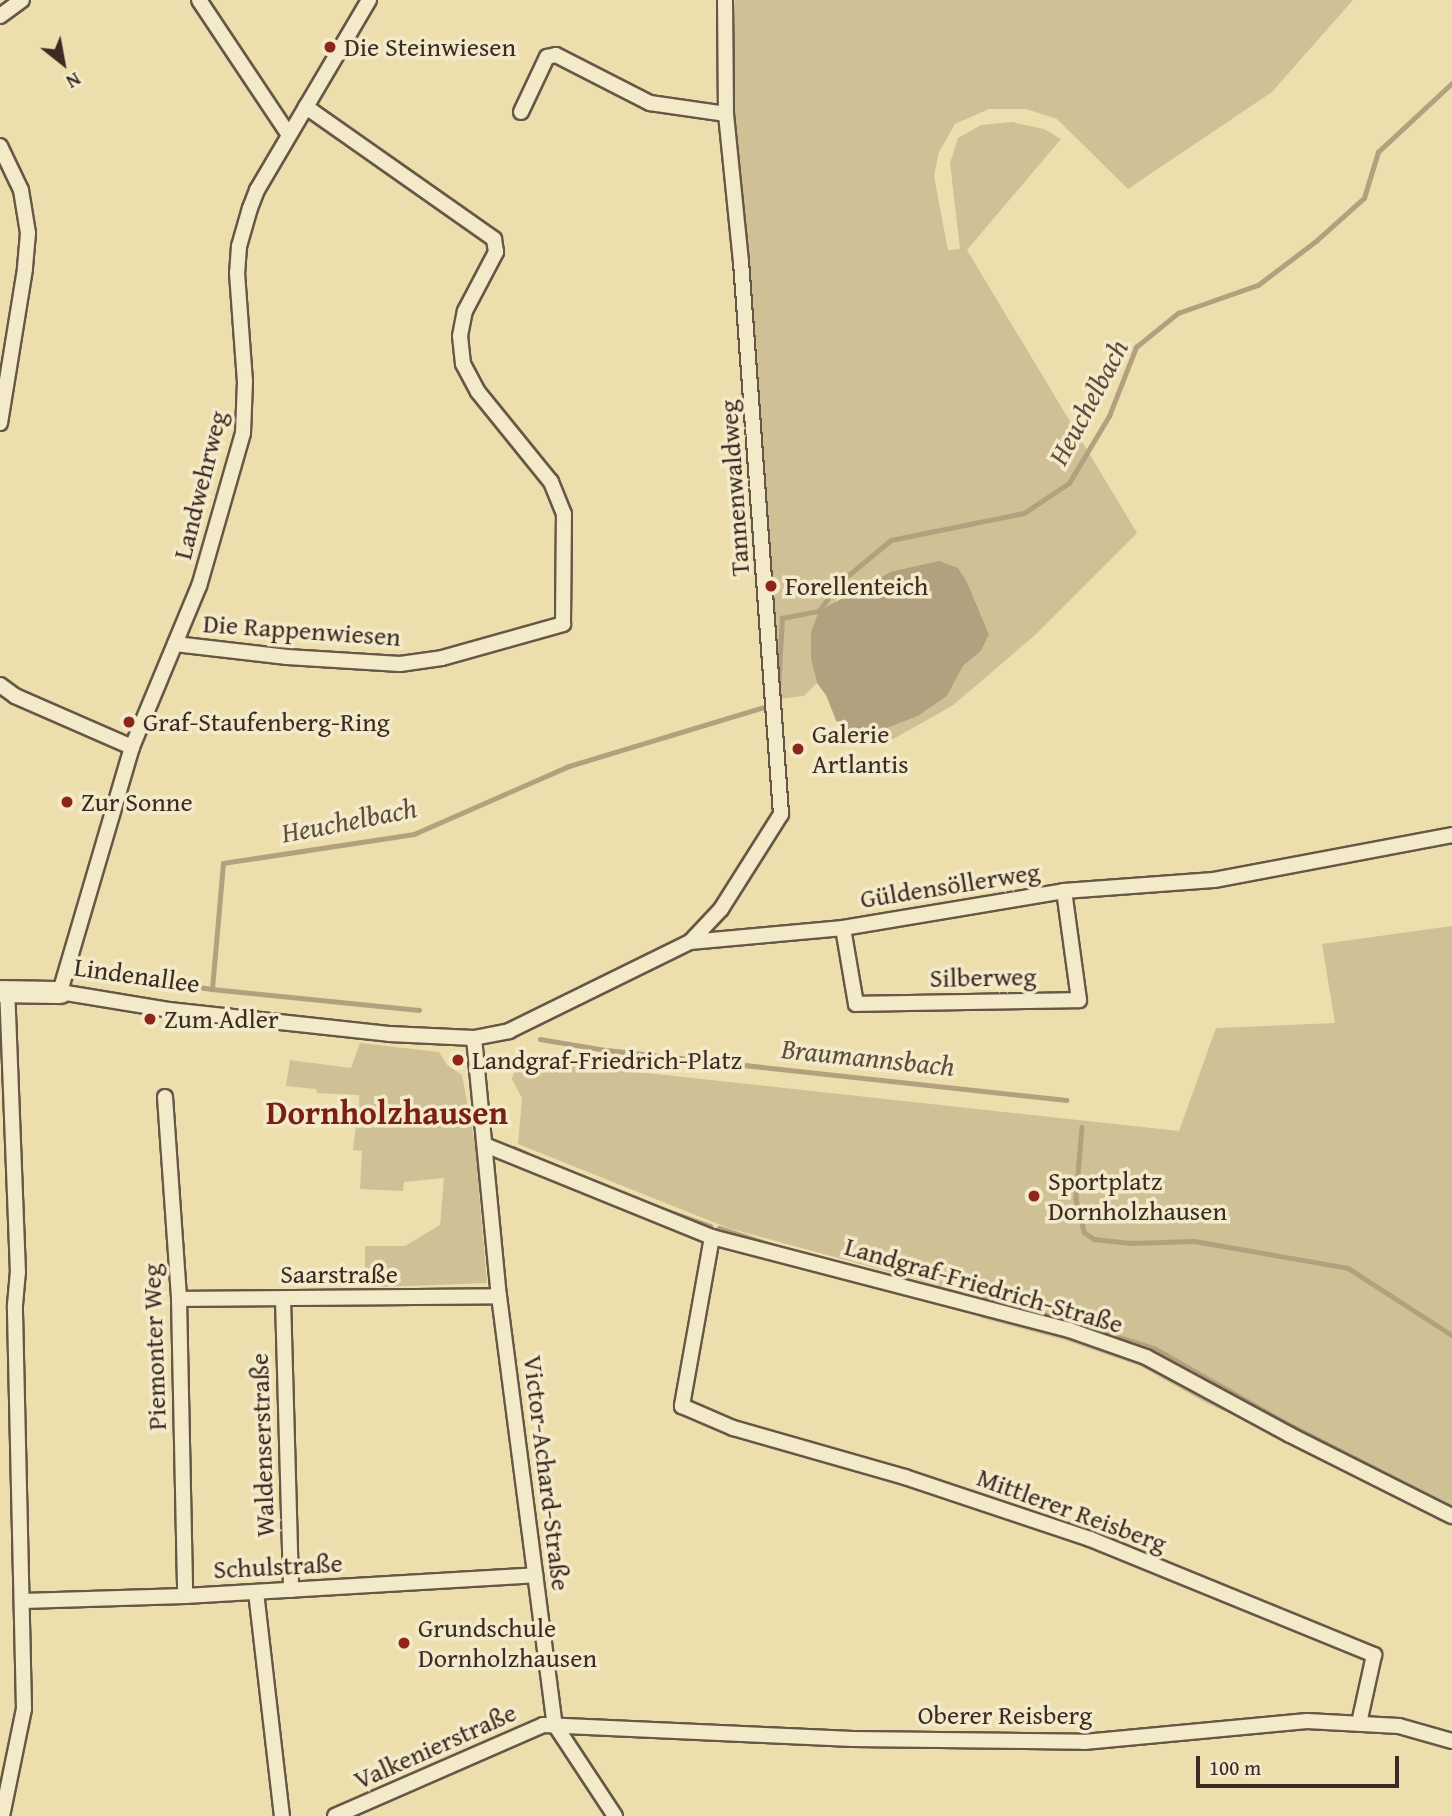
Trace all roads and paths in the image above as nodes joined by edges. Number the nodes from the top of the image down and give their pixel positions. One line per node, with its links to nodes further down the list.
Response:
1 (22, 0): 5 (street)
2 (199, 0): 9 (street)
3 (369, 0): 6 (street, Landwehrweg)
4 (725, 0): 8 (street, Tannenwaldweg)
5 (0, 16)
6 (306, 107): 9 (street, Landwehrweg); 12 (street, Die Rappenwiesen)
7 (522, 112): 8 (street)
8 (726, 114): 18 (street, Tannenwaldweg)
9 (289, 135): 12 (street, Landwehrweg)
10 (0, 146): 11 (street)
11 (0, 423)
12 (175, 645): 14 (street, Landwehrweg)
13 (0, 685): 14 (street)
14 (132, 747): 20 (street, Landwehrweg)
15 (1452, 835): 16 (street, Güldensöllerweg)
16 (1065, 891): 17 (street, Güldensöllerweg); 17 (street, Silberweg)
17 (843, 928): 18 (street, Güldensöllerweg)
18 (690, 942): 21 (street, Güldensöllerweg)
19 (4, 991): 20 (street, Lindenallee); 33 (street)
20 (60, 992): 21 (street, Lindenallee)
21 (474, 1038): 23 (street, Victor-Achard-Straße)
22 (165, 1097): 27 (street, Piemonter Weg)
23 (485, 1145): 24 (street, Landgraf-Friedrich-Straße); 25 (street, Victor-Achard-Straße)
24 (712, 1237): 28 (street, Landgraf-Friedrich-Straße); 34 (street, Mittlerer Reisberg)
25 (499, 1296): 26 (street, Saarstraße); 29 (street, Victor-Achard-Straße)
26 (283, 1298): 27 (street, Saarstraße); 30 (street, Waldenserstraße)
27 (179, 1299): 32 (street, Piemonter Weg)
28 (1452, 1516)
29 (535, 1575): 30 (street, Schulstraße); 35 (street, Victor-Achard-Straße)
30 (291, 1590): 31 (street, Schulstraße)
31 (256, 1592): 32 (street, Schulstraße); 38 (street)
32 (185, 1596): 33 (street, Schulstraße)
33 (23, 1601): 37 (street)
34 (1359, 1723): 35 (street, Oberer Reisberg); 36 (street, Oberer Reisberg)
35 (555, 1725): 39 (street, Valkenierstraße); 40 (street, Victor-Achard-Straße)
36 (1452, 1741)
37 (2, 1816)
38 (282, 1816)
39 (335, 1816)
40 (615, 1816)

